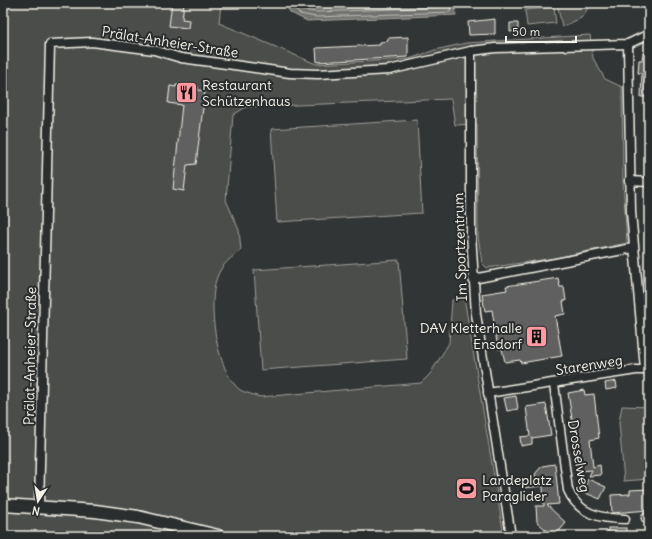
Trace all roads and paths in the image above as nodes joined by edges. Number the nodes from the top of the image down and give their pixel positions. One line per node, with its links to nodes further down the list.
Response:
1 (649, 34): 2 (street, Prälat-Anheier-Straße)
2 (628, 44): 3 (street, Prälat-Anheier-Straße); 4 (street, Starenweg)
3 (471, 51): 7 (street, Im Sportzentrum); 12 (street, Prälat-Anheier-Straße)
4 (629, 181): 5 (street); 6 (street, Starenweg)
5 (649, 182)
6 (633, 248): 7 (street); 8 (street, Starenweg)
7 (473, 279): 10 (street, Im Sportzentrum)
8 (647, 370): 9 (street, Starenweg)
9 (554, 384): 10 (street, Starenweg); 13 (street, Drosselweg)
10 (488, 394): 15 (street, Im Sportzentrum)
11 (3, 505): 12 (street)
12 (39, 507): 14 (street)
13 (625, 519)
14 (218, 536)
15 (511, 536)

